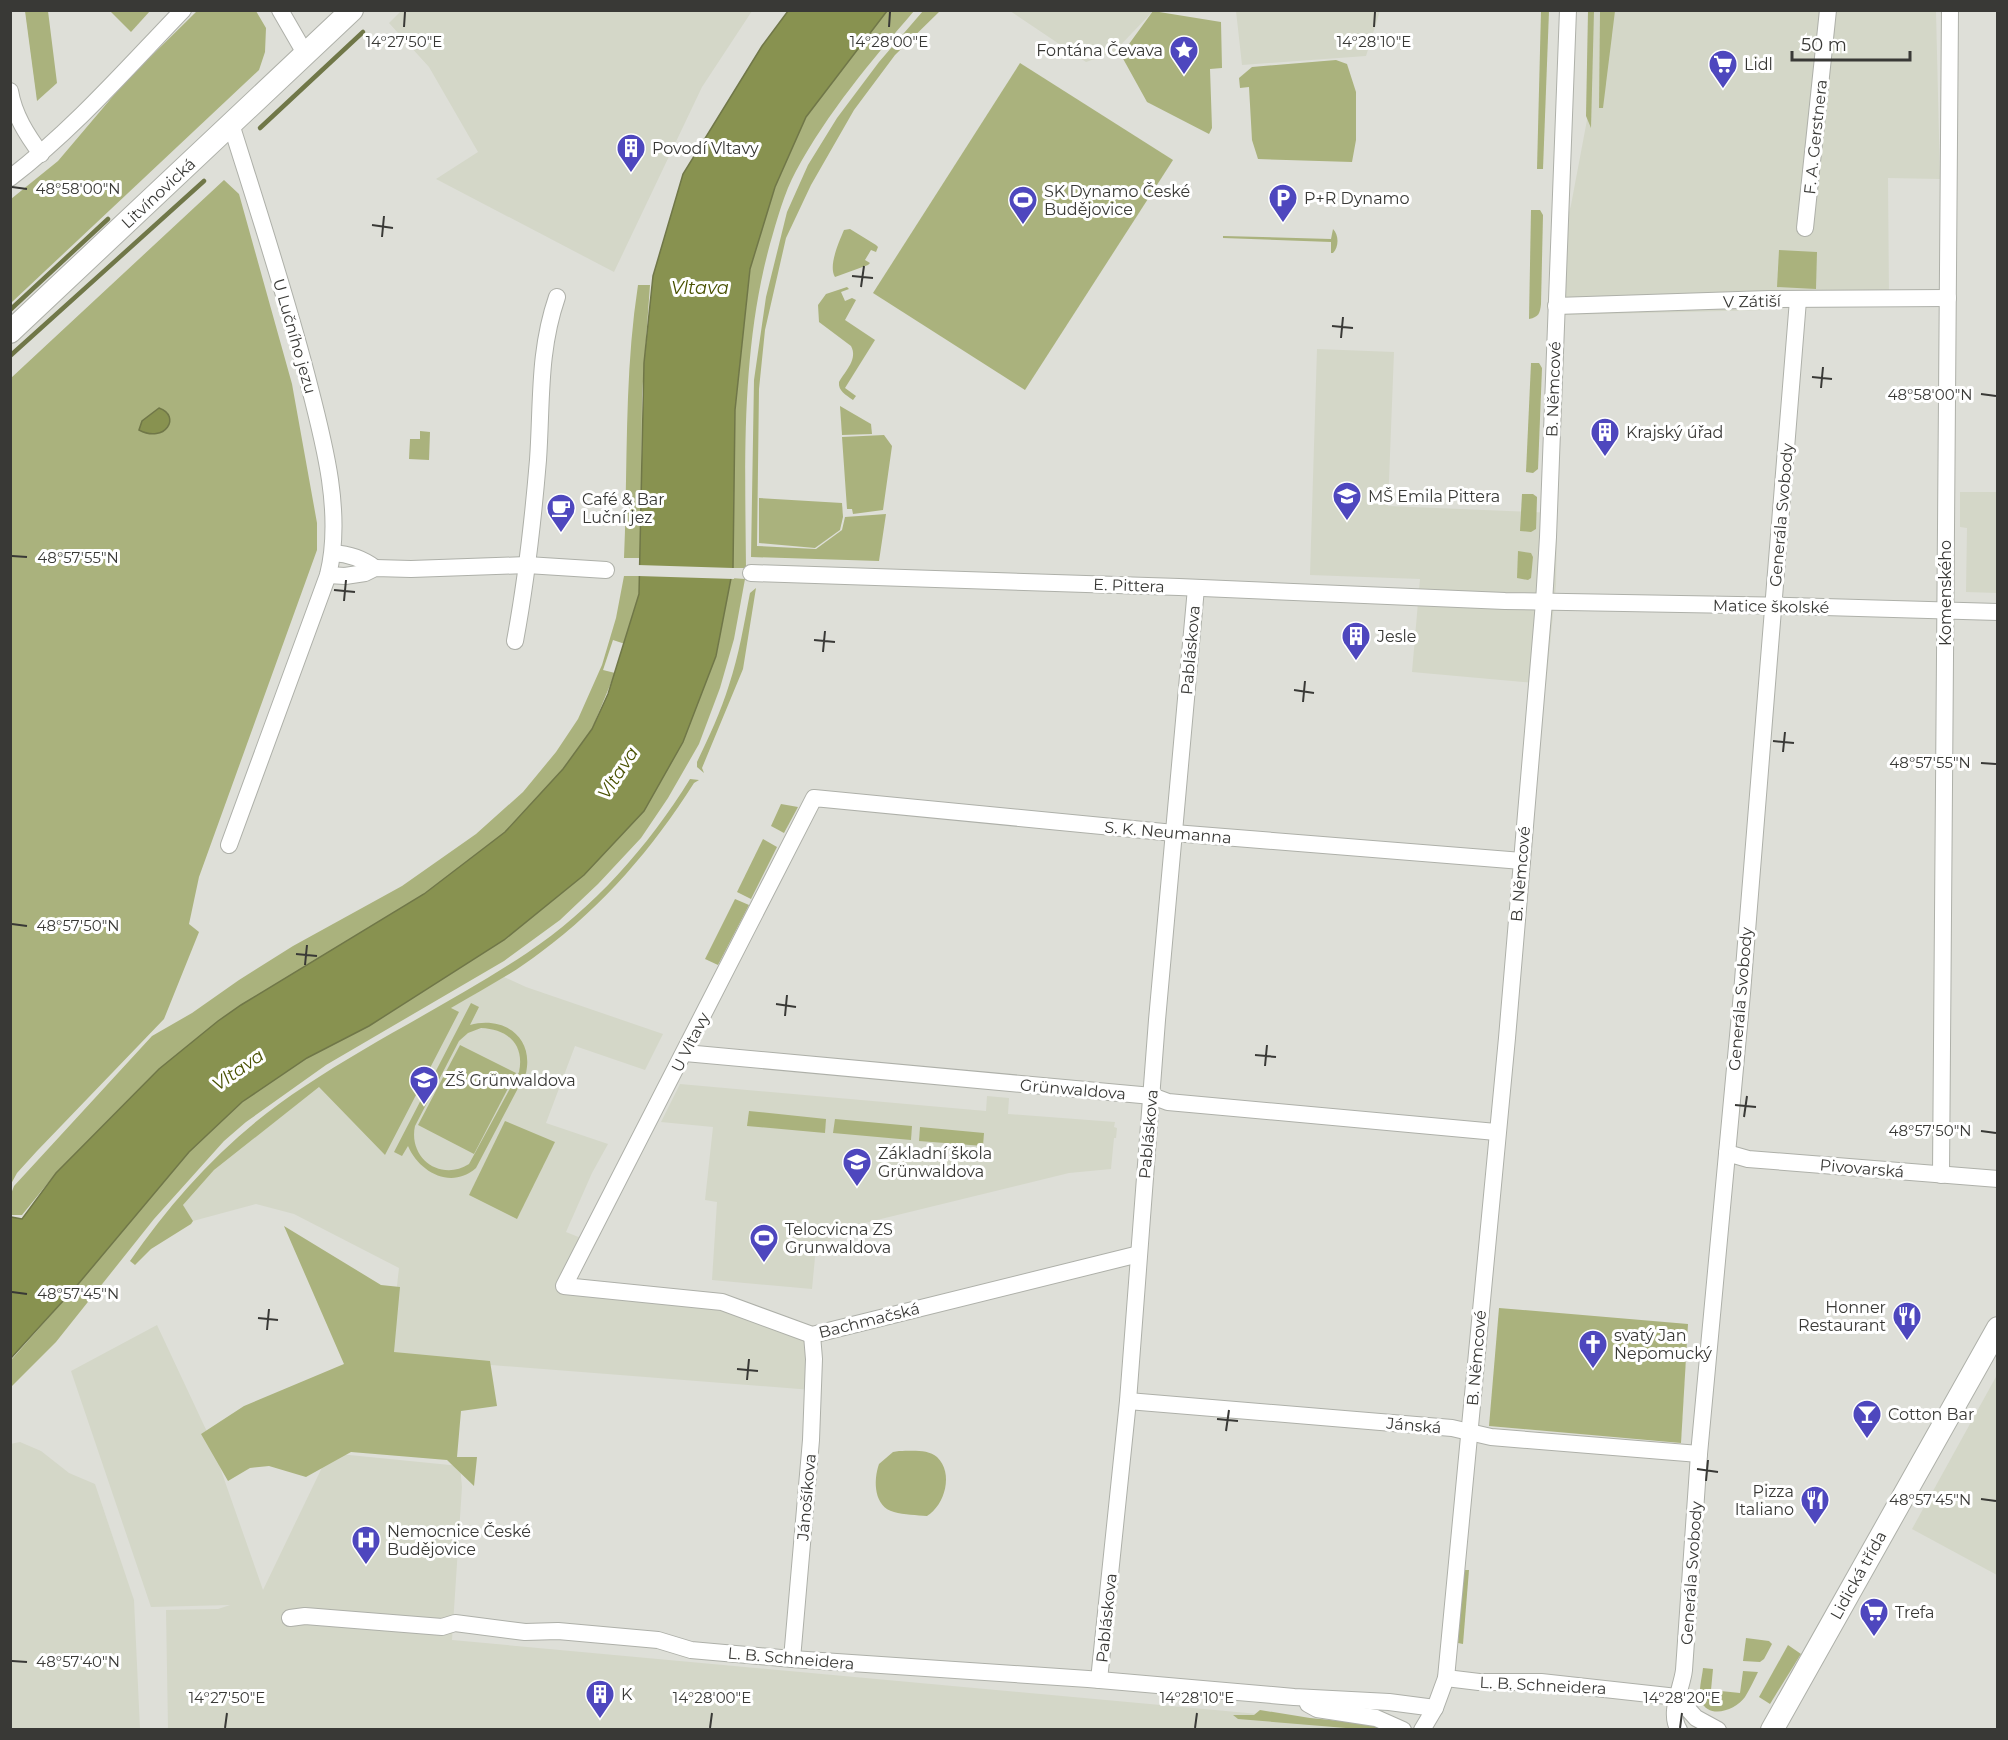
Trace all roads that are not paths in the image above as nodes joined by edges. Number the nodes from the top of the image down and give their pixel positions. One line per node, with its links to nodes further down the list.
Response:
1 (183, 10): 10 (street)
2 (279, 10): 7 (street)
3 (352, 10): 7 (main road, Litvínovická)
4 (1568, 10): 16 (street, B. Němcové)
5 (1828, 10): 12 (street, F. A. Gerstnera)
6 (1950, 10): 14 (street, Komenského)
7 (306, 55): 9 (main road, Litvínovická)
8 (10, 91): 10 (street)
9 (231, 124): 17 (main road, Litvínovická); 18 (street, U Lučního jezu)
10 (42, 154): 11 (street)
11 (10, 178)
12 (1805, 228)
13 (557, 297): 19 (street)
14 (1948, 298): 15 (street, V Zátiší); 27 (street, Komenského)
15 (1798, 300): 16 (street, V Zátiší); 26 (street, Generála Svobody)
16 (1556, 306): 25 (street, B. Němcové)
17 (10, 332)
18 (333, 553): 20 (street); 23 (street, U Lučního jezu)
19 (527, 566): 20 (street); 21 (street); 29 (street)
20 (375, 568): 23 (street)
21 (606, 570)
22 (751, 573): 24 (street, E. Pittera)
23 (328, 575): 32 (street, U Lučního jezu)
24 (1196, 588): 25 (street, E. Pittera); 31 (street, Pabláskova)
25 (1544, 602): 26 (street, Matice školské); 33 (street, B. Němcové)
26 (1773, 606): 27 (street, Matice školské); 37 (street, Generála Svobody)
27 (1945, 611): 28 (street, Matice školské); 38 (street, Komenského)
28 (1998, 612)
29 (515, 641)
30 (814, 798): 31 (street, S. K. Neumanna); 34 (street, U Vltavy)
31 (1174, 833): 33 (street, S. K. Neumanna); 35 (street, Pabláskova)
32 (229, 845)
33 (1522, 861): 36 (street, B. Němcové)
34 (685, 1053): 35 (street, Grünwaldova); 41 (street, U Vltavy)
35 (1152, 1095): 36 (street, Grünwaldova); 40 (street, Pabláskova)
36 (1497, 1132): 45 (street, B. Němcové)
37 (1727, 1153): 38 (street, Pivovarská); 46 (street, Generála Svobody)
38 (1941, 1175): 39 (street, Pivovarská)
39 (1998, 1179)
40 (1139, 1254): 43 (street, Bachmačská); 44 (street, Pabláskova)
41 (564, 1286): 43 (street, Bachmačská)
42 (1998, 1328): 58 (main road, Lidická třída)
43 (812, 1335): 48 (street, Jánošíkova)
44 (1128, 1401): 45 (street, Jánská); 50 (street, Pabláskova)
45 (1470, 1432): 46 (street, Jánská); 49 (street, B. Němcové)
46 (1699, 1454): 52 (street, Generála Svobody)
47 (290, 1618): 48 (street, L. B. Schneidera)
48 (792, 1659): 50 (street, L. B. Schneidera)
49 (1446, 1678): 52 (street, L. B. Schneidera); 53 (street, B. Němcové)
50 (1100, 1680): 51 (street, L. B. Schneidera)
51 (1294, 1697): 53 (street, L. B. Schneidera); 54 (street, L. B. Schneidera)
52 (1677, 1697): 56 (street, Generála Svobody); 57 (street)
53 (1435, 1708): 55 (street, B. Němcové)
54 (1403, 1730)
55 (1422, 1730)
56 (1679, 1730)
57 (1718, 1730)
58 (1772, 1730)

